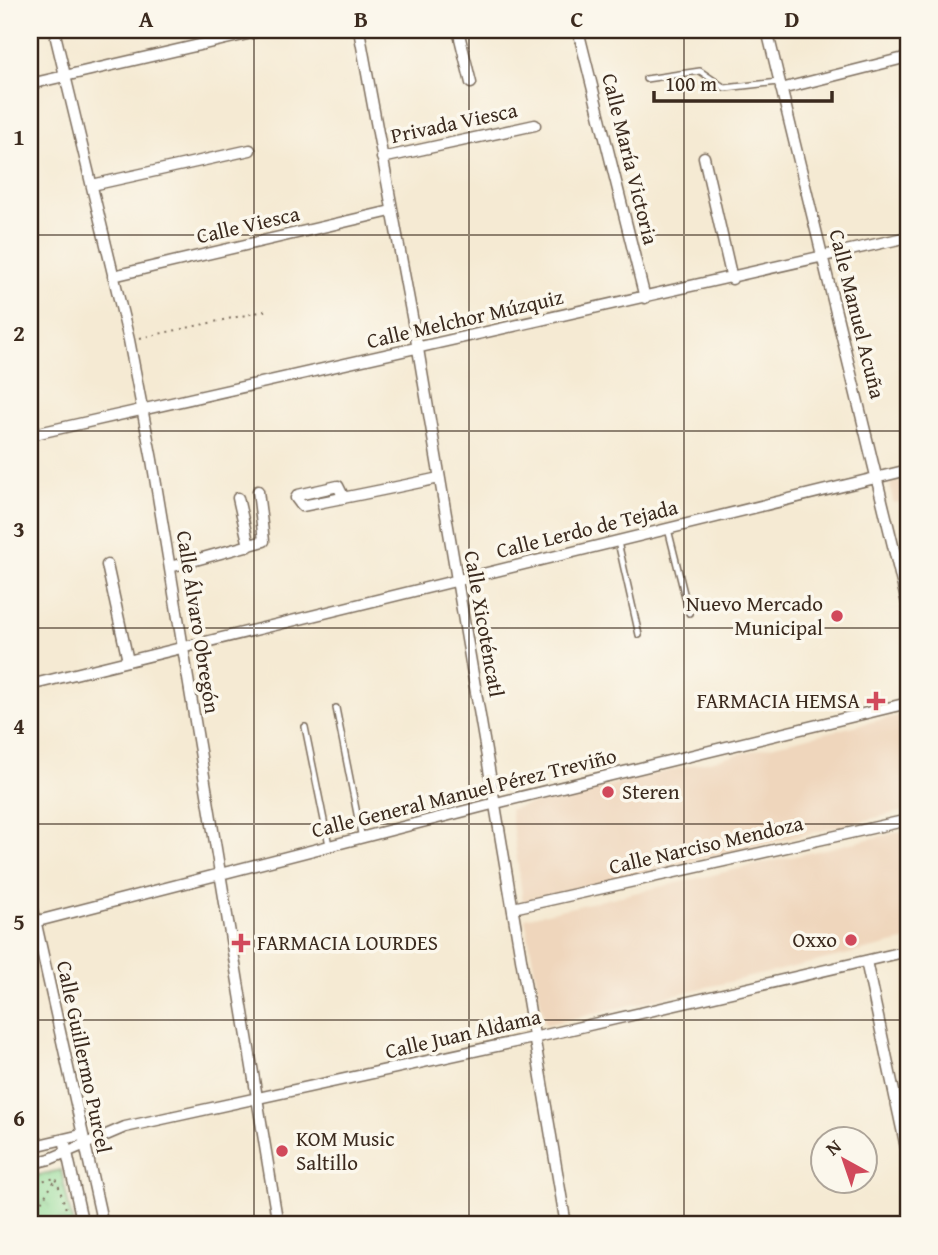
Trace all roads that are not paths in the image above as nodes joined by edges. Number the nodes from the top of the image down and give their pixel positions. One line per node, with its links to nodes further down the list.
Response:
1 (54, 30): 8 (street, Calle Álvaro Obregón)
2 (264, 30): 8 (street)
3 (359, 30): 16 (street, Calle Xicoténcatl)
4 (458, 30): 10 (street)
5 (578, 30): 23 (street, Calle María Victoria)
6 (767, 30): 12 (street, Calle Manuel Acuña)
7 (908, 57): 12 (street)
8 (65, 76): 11 (street); 17 (street, Calle Álvaro Obregón)
9 (646, 79): 12 (lane)
10 (471, 83)
11 (30, 84)
12 (780, 85): 20 (street, Calle Manuel Acuña)
13 (535, 125): 16 (street, Privada Viesca)
14 (250, 149): 17 (street)
15 (704, 157): 22 (street)
16 (382, 158): 18 (street, Calle Xicoténcatl)
17 (92, 185): 21 (street, Calle Álvaro Obregón)
18 (391, 211): 21 (street, Calle Viesca); 24 (street, Calle Xicoténcatl)
19 (908, 237): 20 (street, Calle Melchor Múzquiz)
20 (824, 258): 22 (street, Calle Melchor Múzquiz); 28 (street, Calle Manuel Acuña)
21 (113, 276): 25 (street, Calle Álvaro Obregón)
22 (732, 279): 23 (street, Calle Melchor Múzquiz)
23 (645, 298): 24 (street, Calle Melchor Múzquiz)
24 (418, 349): 25 (street, Calle Melchor Múzquiz); 29 (street, Calle Xicoténcatl)
25 (143, 411): 26 (street, Calle Melchor Múzquiz); 37 (street, Calle Álvaro Obregón)
26 (30, 435)
27 (908, 470): 28 (street, Calle Lerdo de Tejada)
28 (877, 477): 33 (street, Calle Lerdo de Tejada); 39 (street, Calle Manuel Acuña)
29 (439, 478): 32 (street); 38 (street, Calle Xicoténcatl)
30 (258, 491): 35 (street)
31 (238, 498): 35 (street)
32 (344, 498)
33 (668, 529): 34 (street, Calle Lerdo de Tejada); 40 (lane)
34 (618, 541): 38 (street, Calle Lerdo de Tejada); 41 (lane)
35 (249, 546): 37 (street)
36 (107, 565): 43 (street)
37 (170, 567): 42 (street, Calle Álvaro Obregón)
38 (456, 580): 42 (street, Calle Lerdo de Tejada); 48 (street, Calle Xicoténcatl)
39 (908, 607)
40 (689, 613)
41 (639, 635)
42 (184, 648): 43 (street, Calle Lerdo de Tejada); 52 (street, Calle Álvaro Obregón)
43 (128, 661): 44 (street, Calle Lerdo de Tejada)
44 (30, 685)
45 (908, 703): 48 (street, Calle General Manuel Pérez Treviño)
46 (336, 708): 50 (lane)
47 (305, 727): 51 (lane)
48 (496, 803): 50 (street, Calle General Manuel Pérez Treviño); 54 (street, Calle Xicoténcatl)
49 (908, 820): 54 (street, Calle Narciso Mendoza)
50 (362, 839): 51 (street, Calle General Manuel Pérez Treviño)
51 (330, 848): 52 (street, Calle General Manuel Pérez Treviño)
52 (221, 876): 55 (street, Calle General Manuel Pérez Treviño); 59 (street, Calle Álvaro Obregón)
53 (30, 897): 55 (street, Calle Guillermo Purcel)
54 (513, 908): 58 (street, Calle Xicoténcatl)
55 (32, 922): 62 (street, Calle Guillermo Purcel)
56 (908, 951): 57 (street, Calle Juan Aldama)
57 (866, 961): 58 (street, Calle Juan Aldama); 60 (street)
58 (533, 1038): 59 (street, Calle Juan Aldama); 70 (street, Calle Xicoténcatl)
59 (256, 1100): 62 (street, Calle Juan Aldama); 69 (street, Calle Álvaro Obregón)
60 (905, 1125): 65 (street)
61 (64, 1139): 62 (street, Calle Juan Aldama); 63 (street, Calle Juan Aldama); 64 (street, Calle Guillermo Purcel)
62 (82, 1140): 64 (street, Calle Juan Aldama); 68 (street, Calle Guillermo Purcel)
63 (30, 1146)
64 (66, 1153): 66 (street, Calle Juan Aldama); 67 (street, Calle Guillermo Purcel)
65 (908, 1157)
66 (30, 1164)
67 (83, 1225)
68 (103, 1225)
69 (278, 1225)
70 (566, 1225)

